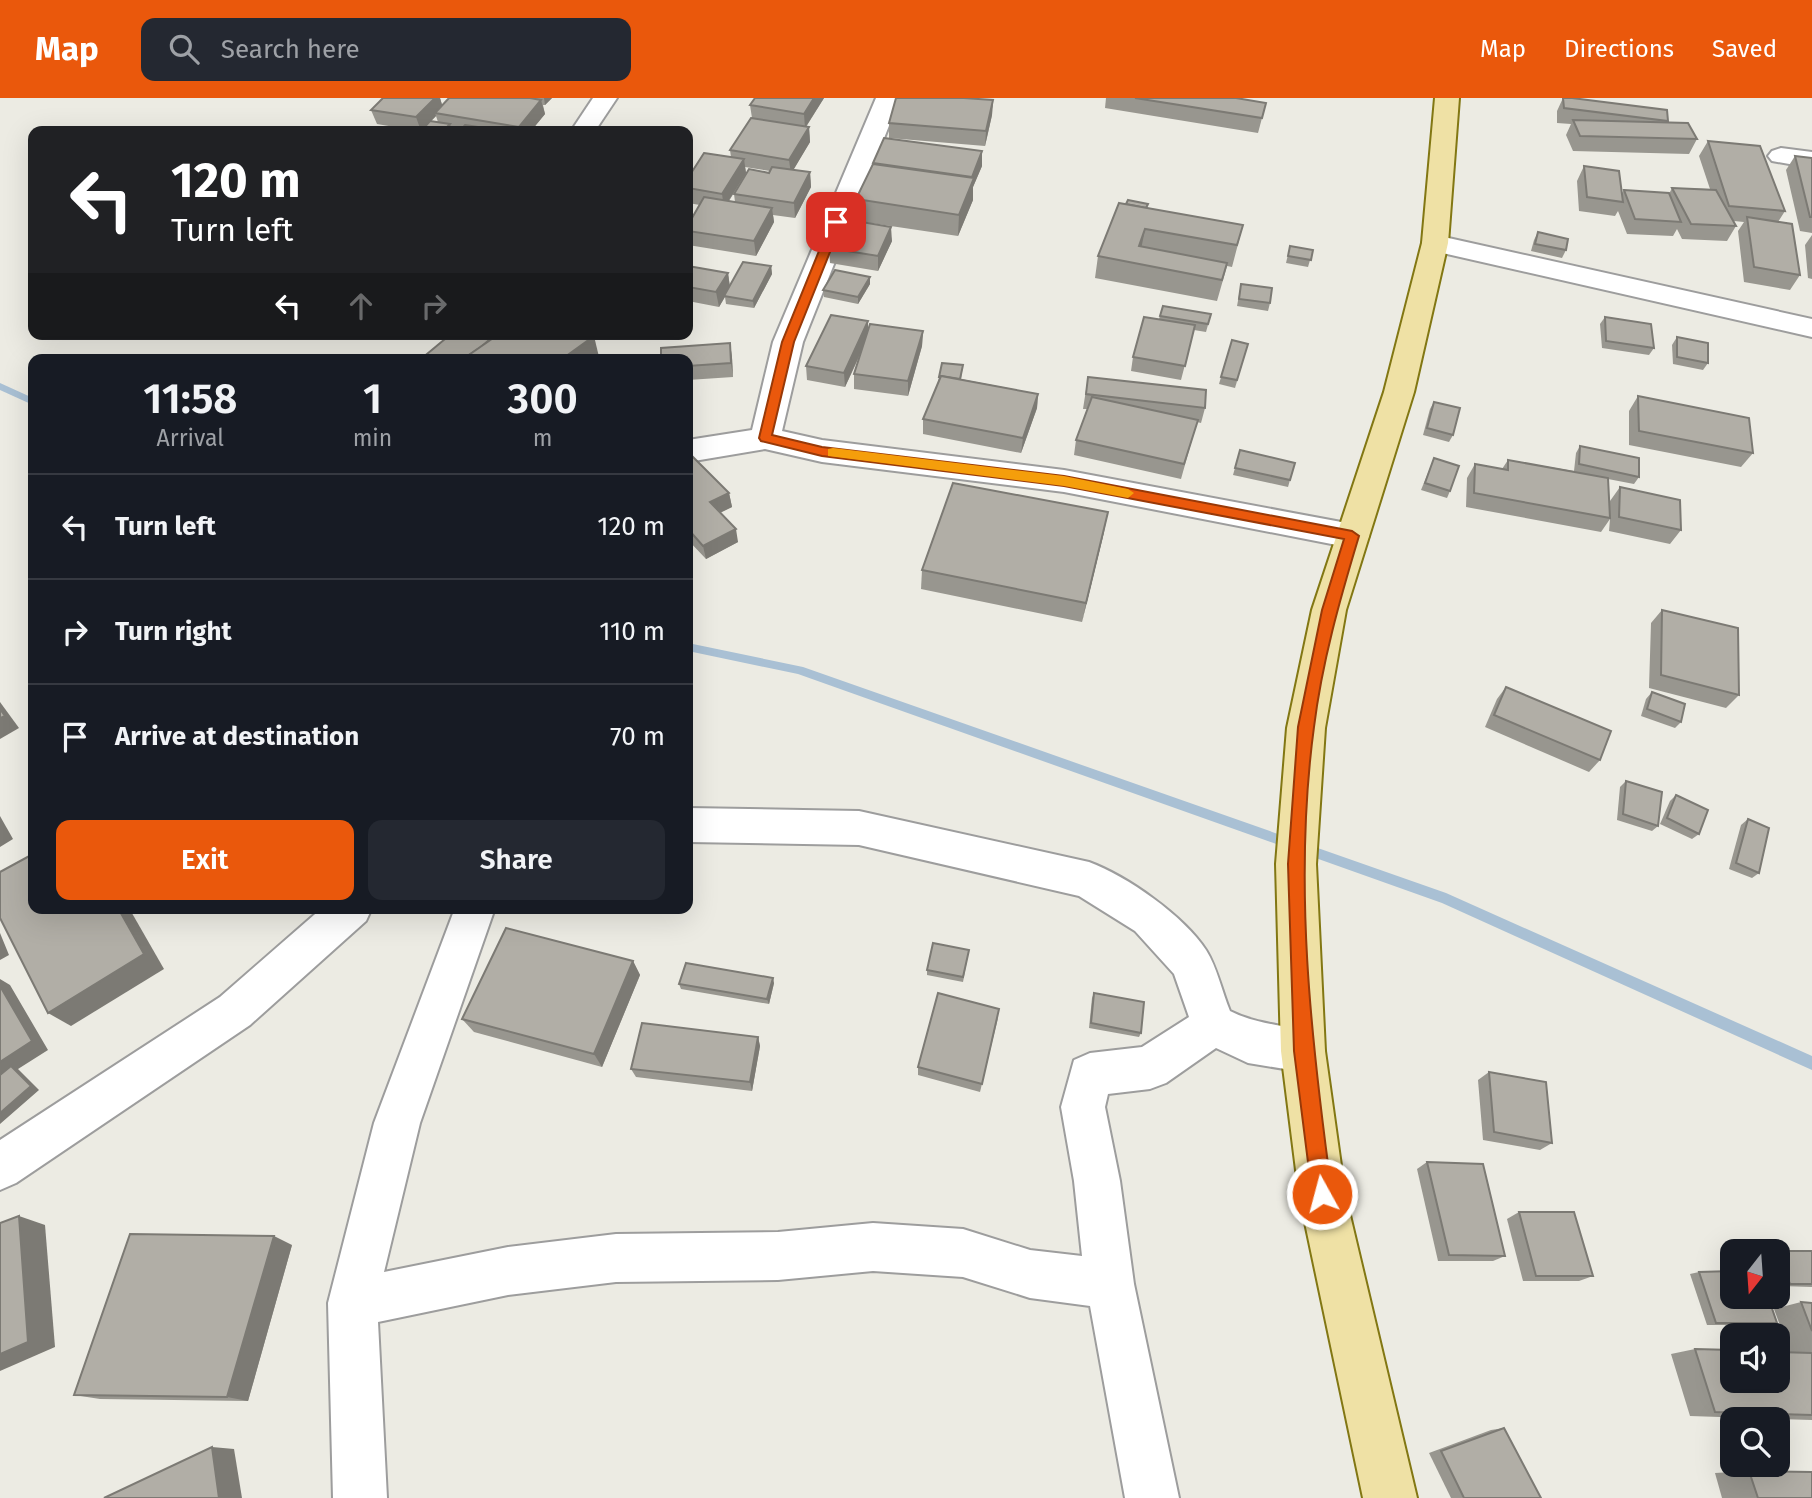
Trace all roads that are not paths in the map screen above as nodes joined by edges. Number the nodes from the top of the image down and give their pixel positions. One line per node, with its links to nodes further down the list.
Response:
1 (606, 98): 4 (street)
2 (888, 98): 9 (street)
3 (1447, 98): 7 (main road)
4 (586, 126)
5 (1781, 156): 6 (street)
6 (1812, 160)
7 (1435, 243): 8 (street); 11 (main road)
8 (1812, 328)
9 (765, 438): 10 (street); 11 (street)
10 (693, 450)
11 (1352, 536): 16 (main road)
12 (693, 825): 15 (street)
13 (345, 914): 17 (street)
14 (473, 914): 19 (street)
15 (1213, 1025): 16 (street); 18 (street)
16 (1303, 1051): 22 (main road)
17 (0, 1167)
18 (1110, 1284): 19 (street); 21 (street)
19 (352, 1303): 20 (street)
20 (359, 1498)
21 (1152, 1498)
22 (1390, 1498)

